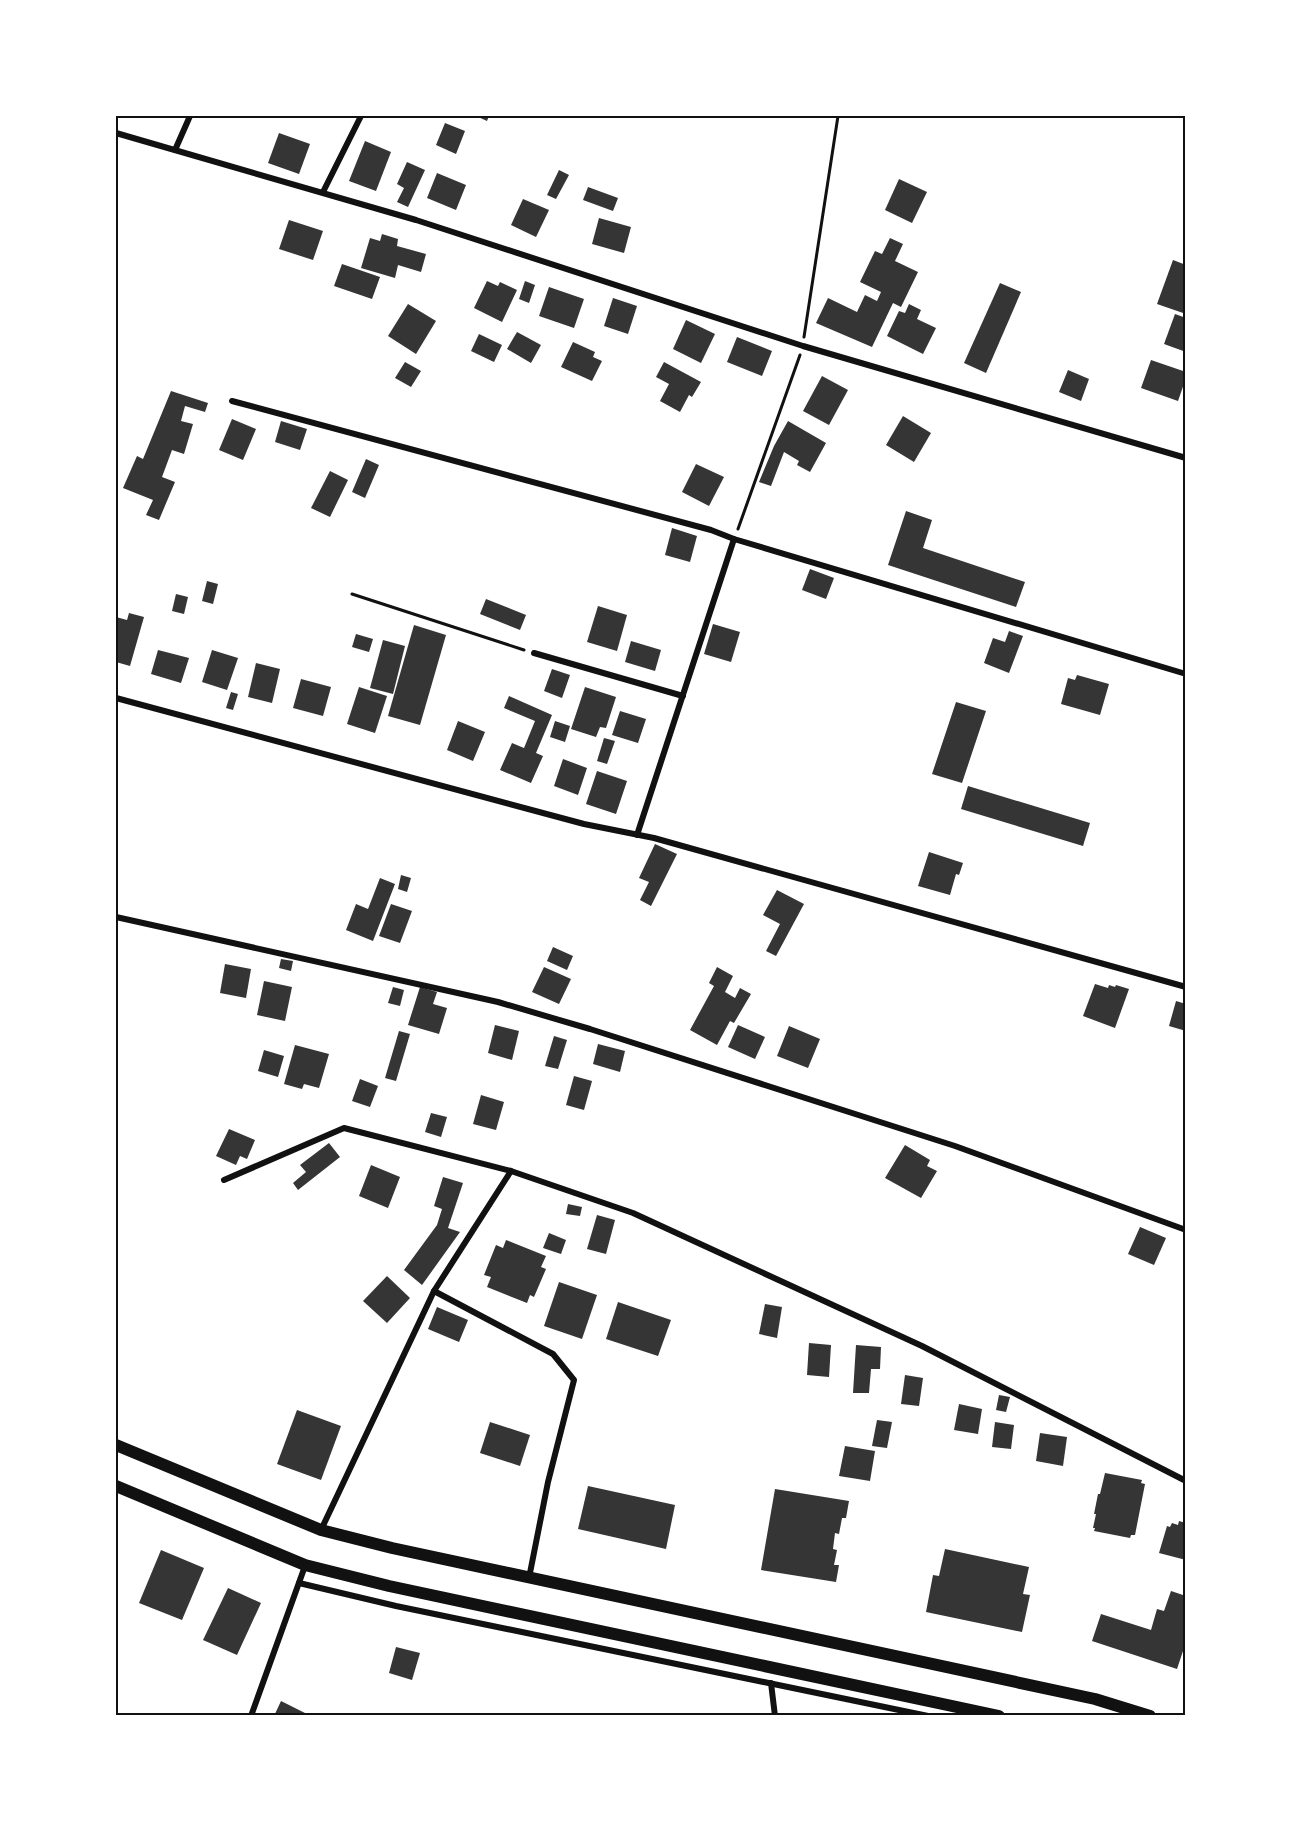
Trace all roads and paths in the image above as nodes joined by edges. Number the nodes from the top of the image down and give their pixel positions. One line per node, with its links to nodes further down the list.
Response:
1 (190, 116): 4 (street)
2 (361, 116): 5 (street)
3 (116, 133): 4 (street)
4 (175, 150): 5 (street)
5 (323, 192): 7 (street)
6 (232, 401): 8 (street)
7 (1185, 458)
8 (734, 539): 11 (street); 12 (street)
9 (352, 594): 10 (path)
10 (534, 653): 12 (street)
11 (1185, 674)
12 (683, 696): 14 (street)
13 (116, 698): 14 (street)
14 (637, 835): 16 (street)
15 (116, 917): 19 (street)
16 (1185, 987)
17 (511, 1171): 18 (street); 20 (street); 22 (street)
18 (225, 1180)
19 (1185, 1230)
20 (434, 1291): 24 (street); 26 (street)
21 (116, 1445): 24 (main road)
22 (1185, 1480)
23 (116, 1486): 25 (main road)
24 (321, 1530): 26 (main road)
25 (305, 1565): 27 (street); 32 (main road)
26 (529, 1578): 33 (main road)
27 (299, 1583): 28 (street); 29 (street)
28 (771, 1683): 30 (street); 31 (street)
29 (251, 1716)
30 (775, 1716)
31 (928, 1716)
32 (999, 1716)
33 (1150, 1716)

